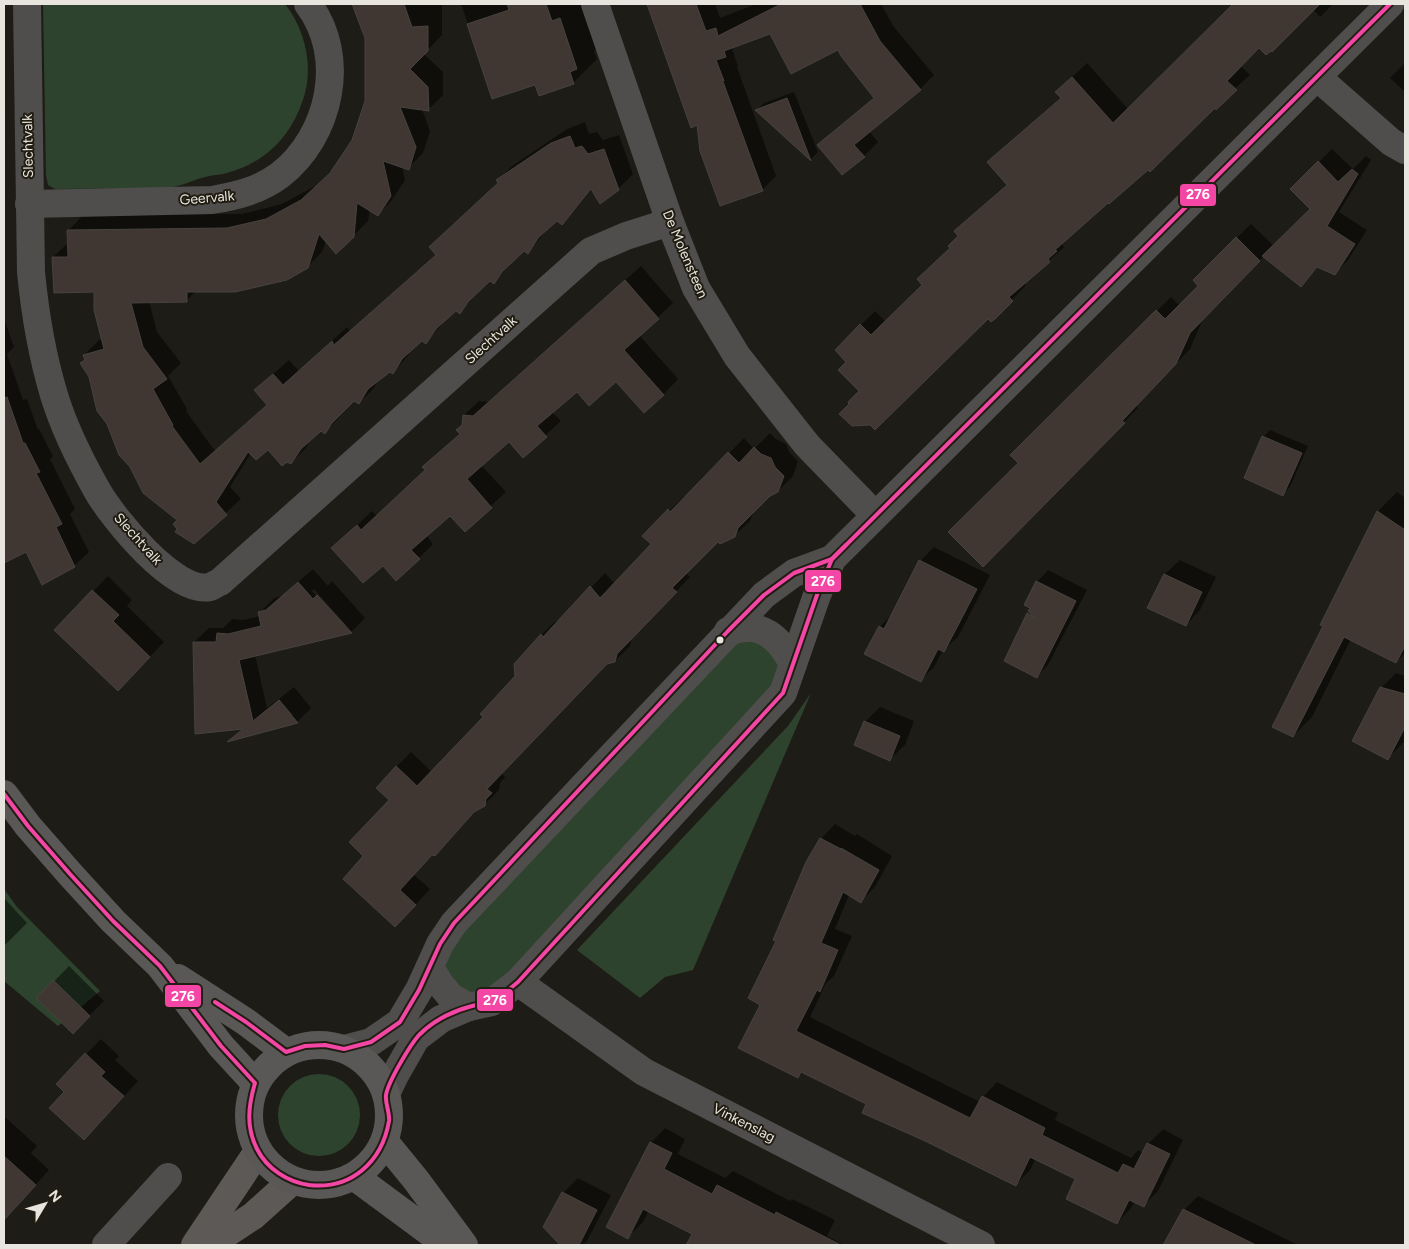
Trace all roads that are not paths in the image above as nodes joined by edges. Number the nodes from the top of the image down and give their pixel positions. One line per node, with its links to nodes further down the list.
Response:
1 (27, 4): 7 (street, Slechtvalk)
2 (308, 4): 7 (street, Geervalk)
3 (595, 4): 8 (street, De Molensteen)
4 (1390, 4): 5 (street)
5 (1317, 77): 6 (street); 9 (street)
6 (1405, 150)
7 (29, 204): 8 (street, Slechtvalk)
8 (670, 222): 9 (street, De Molensteen)
9 (875, 515): 10 (street)
10 (832, 559): 11 (street); 12 (street)
11 (728, 631): 12 (street); 15 (street)
12 (794, 664): 16 (street)
13 (4, 794): 14 (main road)
14 (160, 966): 19 (main road); 20 (main road)
15 (430, 967): 17 (street); 18 (street)
16 (518, 982): 17 (street); 32 (street, Vinkenslag)
17 (469, 1006): 21 (street)
18 (344, 1049): 19 (main road); 21 (main road)
19 (286, 1052): 20 (main road)
20 (256, 1083): 23 (main road)
21 (386, 1094): 22 (main road)
22 (385, 1142): 25 (main road); 31 (main road)
23 (258, 1151): 26 (main road); 28 (main road)
24 (168, 1177): 27 (street)
25 (355, 1177): 26 (main road); 30 (main road)
26 (292, 1181): 29 (main road)
27 (106, 1245)
28 (195, 1245)
29 (209, 1245)
30 (447, 1245)
31 (464, 1245)
32 (981, 1245)

